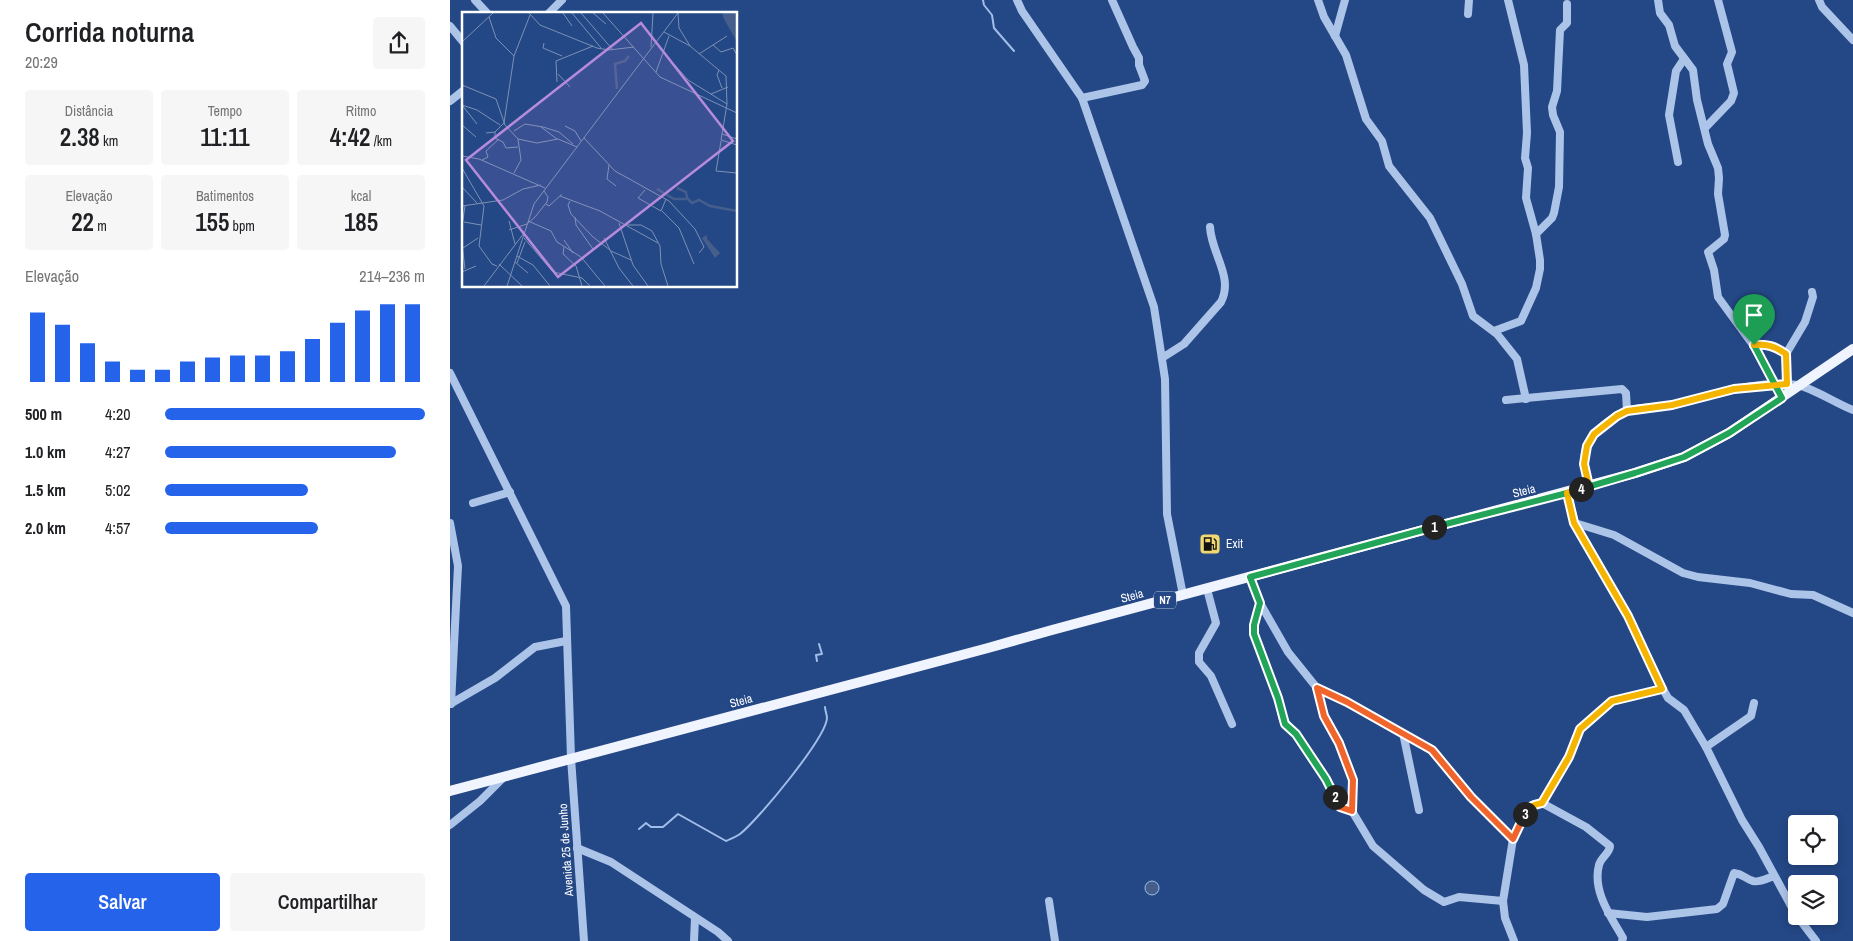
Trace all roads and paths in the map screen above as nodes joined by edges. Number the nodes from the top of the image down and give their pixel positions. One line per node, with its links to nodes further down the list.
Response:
1 (476, 0): 13 (street)
2 (562, 0): 14 (street)
3 (1017, 0): 22 (street)
4 (1112, 0): 22 (street)
5 (1318, 0): 17 (street)
6 (1345, 0): 17 (street)
7 (1469, 0): 15 (street)
8 (1508, 0): 27 (street)
9 (1658, 0): 20 (street)
10 (1718, 0): 24 (street)
11 (1819, 0): 18 (street)
12 (1567, 4): 27 (street)
13 (486, 12)
14 (550, 12)
15 (1468, 14)
16 (450, 26): 19 (street)
17 (1335, 36): 29 (street)
18 (1853, 40)
19 (462, 41)
20 (1684, 59): 24 (street); 25 (street)
21 (462, 92): 23 (street)
22 (1082, 98): 33 (street)
23 (450, 101)
24 (1705, 128): 30 (street)
25 (1678, 162)
26 (1210, 228): 33 (street)
27 (1536, 234): 29 (street)
28 (1812, 292): 32 (street)
29 (1494, 331): 39 (street)
30 (1754, 345): 32 (street); 36 (street)
31 (1851, 349): 37 (main road, Steia / N7)
32 (1786, 354): 35 (street)
33 (1162, 358): 51 (street)
34 (450, 372): 44 (street, Avenida 25 de Junho)
35 (1787, 384): 36 (street); 37 (street)
36 (1774, 385): 38 (street); 42 (street)
37 (1800, 385): 38 (main road, Steia / N7); 41 (street)
38 (1782, 398): 43 (main road, Steia / N7)
39 (1526, 399): 40 (street); 42 (street)
40 (1506, 400)
41 (1853, 410)
42 (1627, 411): 43 (street)
43 (1589, 486): 45 (main road, Steia / N7)
44 (510, 492): 46 (street); 54 (street, Avenida 25 de Junho)
45 (1567, 493): 48 (street); 49 (main road, Steia / N7)
46 (473, 503)
47 (450, 523): 58 (street)
48 (1574, 523): 53 (street); 56 (street)
49 (1250, 577): 50 (main road, Steia / N7); 52 (street)
50 (1207, 589): 51 (main road, Steia / N7); 59 (street)
51 (1183, 595): 62 (main road, Steia / N7)
52 (1260, 603): 55 (street); 67 (street)
53 (1853, 613)
54 (566, 641): 58 (street); 62 (street, Avenida 25 de Junho)
55 (1317, 688): 60 (street); 67 (street)
56 (1662, 689): 61 (street); 65 (street)
57 (1754, 703): 61 (street)
58 (450, 704)
59 (1232, 724)
60 (1403, 733): 66 (street); 69 (street)
61 (1706, 747): 71 (street)
62 (571, 758): 63 (main road, Steia / N7); 70 (street, Avenida 25 de Junho)
63 (506, 775): 64 (main road, Steia / N7); 68 (street)
64 (450, 790)
65 (1542, 803): 69 (street); 75 (street)
66 (1419, 810)
67 (1352, 811): 74 (street)
68 (450, 825)
69 (1513, 839): 74 (street)
70 (577, 848): 76 (street); 78 (street, Avenida 25 de Junho)
71 (1774, 876): 72 (street); 75 (street)
72 (1788, 900)
73 (1049, 901): 81 (street)
74 (1503, 901): 82 (street)
75 (1608, 914): 83 (street)
76 (695, 918): 79 (street); 80 (street)
77 (1804, 925): 84 (street)
78 (584, 941)
79 (694, 941)
80 (728, 941)
81 (1055, 941)
82 (1514, 941)
83 (1622, 941)
84 (1816, 941)

